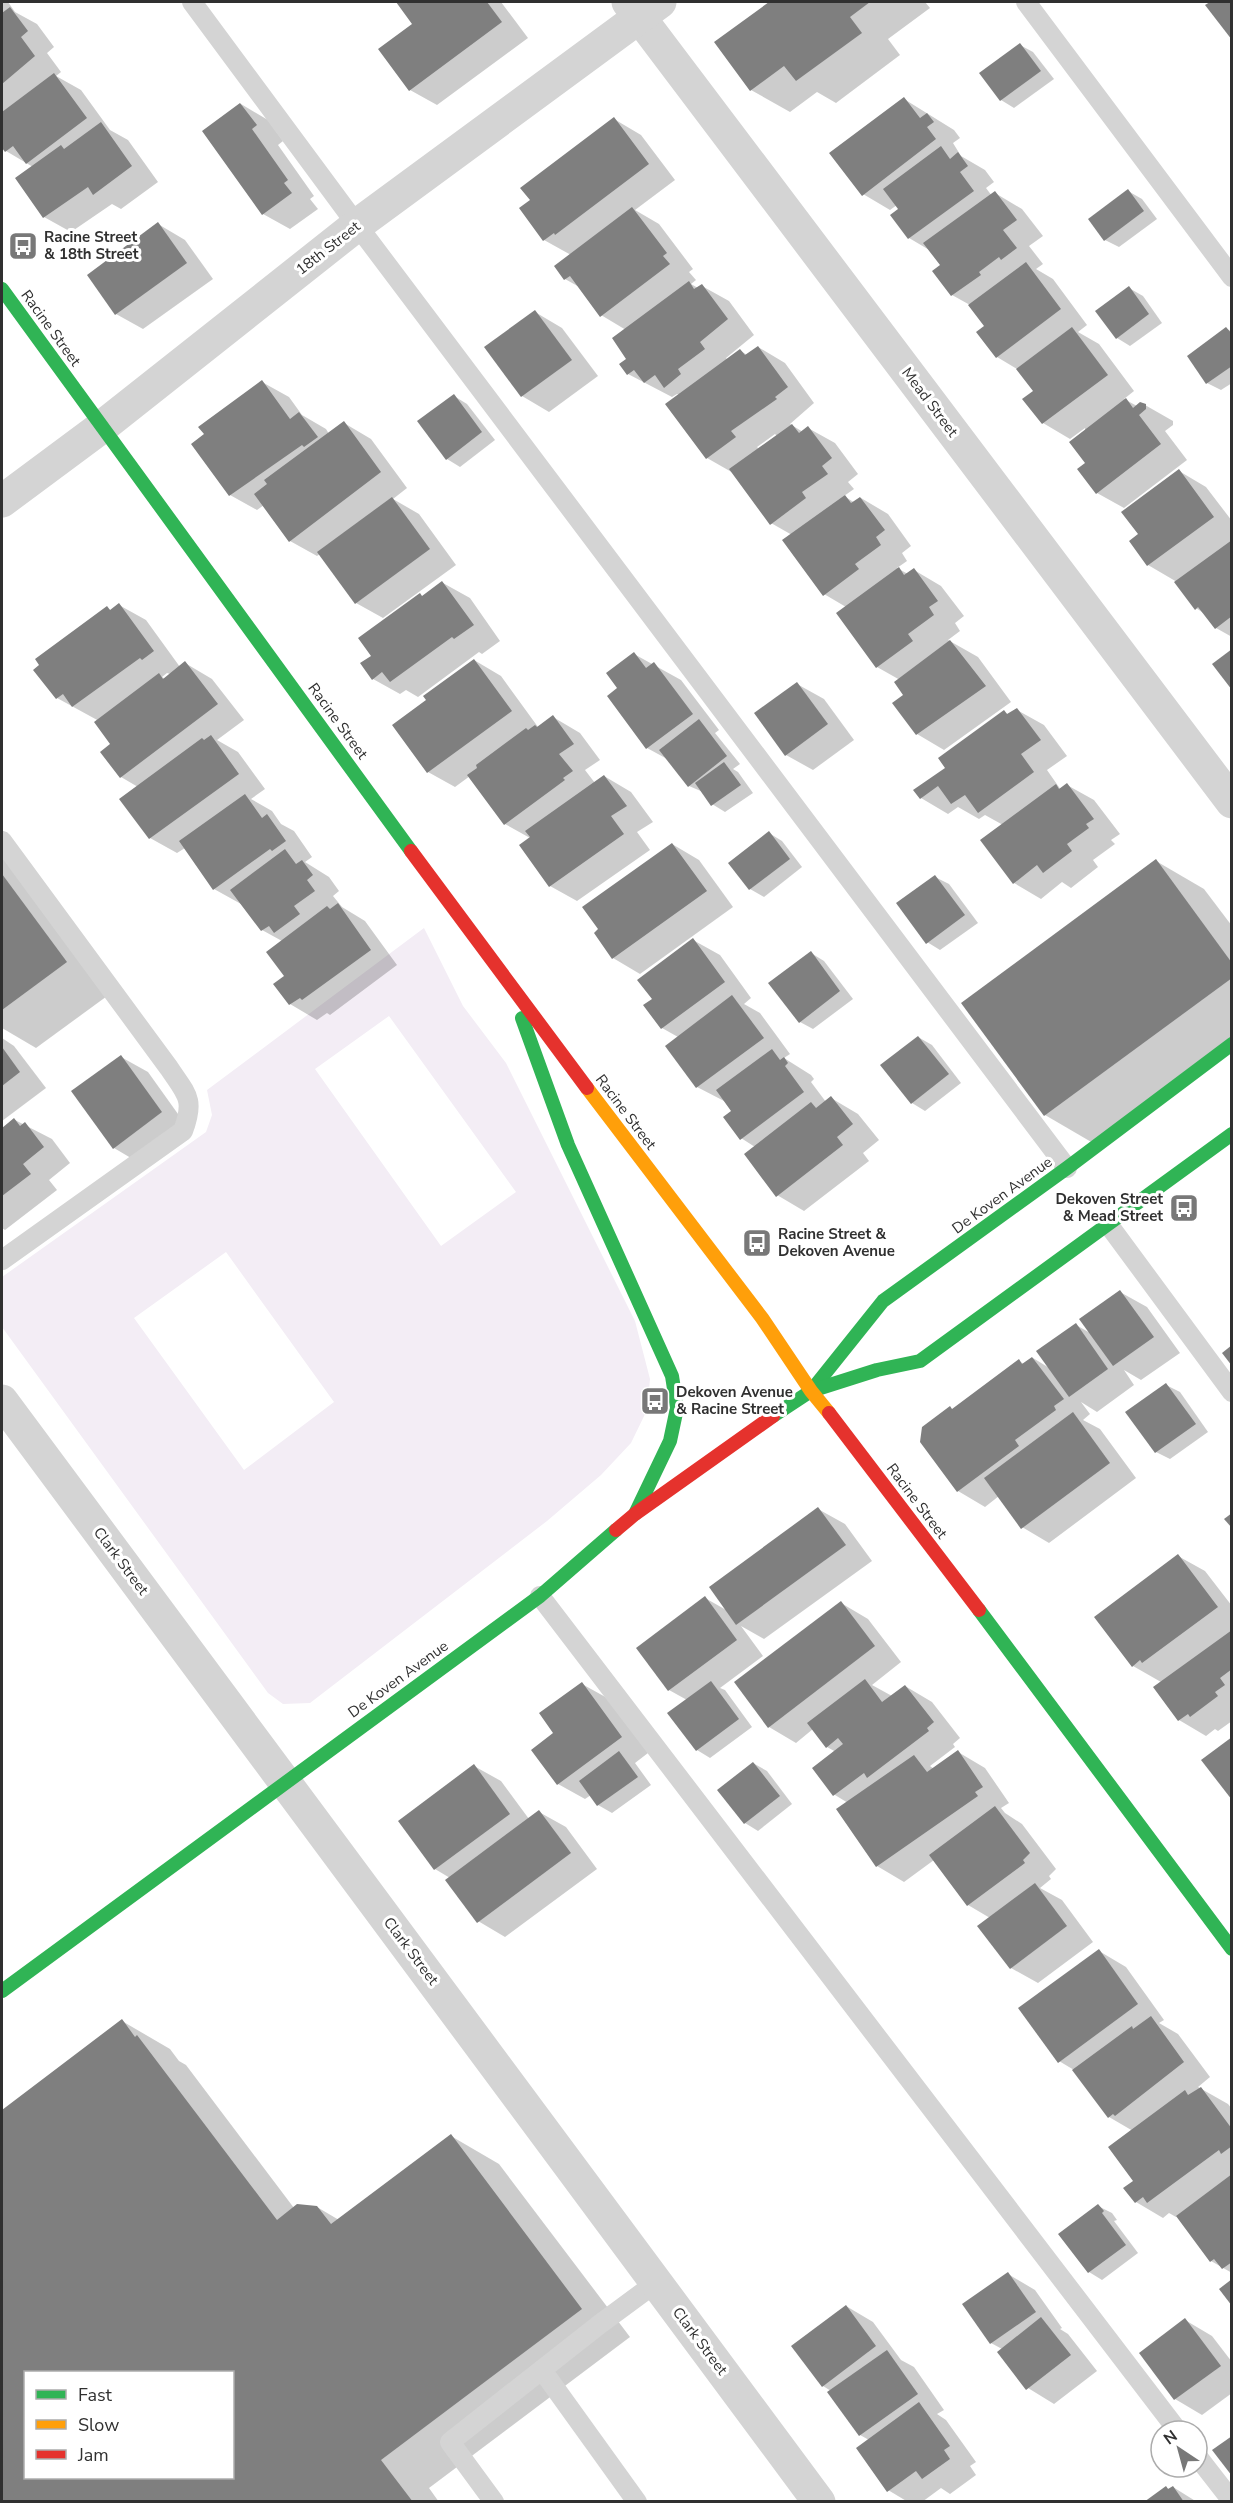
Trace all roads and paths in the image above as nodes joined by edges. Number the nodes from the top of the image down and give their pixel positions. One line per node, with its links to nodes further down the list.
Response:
1 (192, 2): 4 (lane)
2 (1026, 2): 5 (lane)
3 (642, 6): 4 (street, 18th Street); 9 (street, Mead Street)
4 (357, 225): 7 (street, 18th Street); 14 (lane)
5 (1232, 277)
6 (2, 289): 7 (main road, Racine Street)
7 (103, 426): 8 (street, 18th Street); 11 (main road, Racine Street)
8 (2, 501)
9 (1232, 802)
10 (2, 841): 16 (lane)
11 (509, 986): 17 (main road, Racine Street); 20 (main road)
12 (1232, 1044): 14 (main road, De Koven Avenue)
13 (1232, 1134): 15 (main road, De Koven Avenue)
14 (1067, 1168): 17 (main road, De Koven Avenue)
15 (1108, 1224): 17 (main road, De Koven Avenue); 18 (lane)
16 (2, 1260)
17 (811, 1391): 20 (main road, De Koven Avenue); 23 (main road, Racine Street)
18 (1232, 1392)
19 (2, 1401): 22 (street, Clark Street)
20 (635, 1514): 21 (main road, De Koven Avenue)
21 (540, 1596): 22 (main road, De Koven Avenue); 27 (lane)
22 (285, 1782): 24 (main road, De Koven Avenue); 25 (street, Clark Street)
23 (1232, 1949)
24 (2, 1991)
25 (657, 2282): 26 (lane); 32 (street, Clark Street)
26 (542, 2370): 30 (lane); 31 (lane)
27 (1169, 2419)
28 (1209, 2471): 29 (lane)
29 (1232, 2501)
30 (494, 2502)
31 (637, 2502)
32 (819, 2502)

